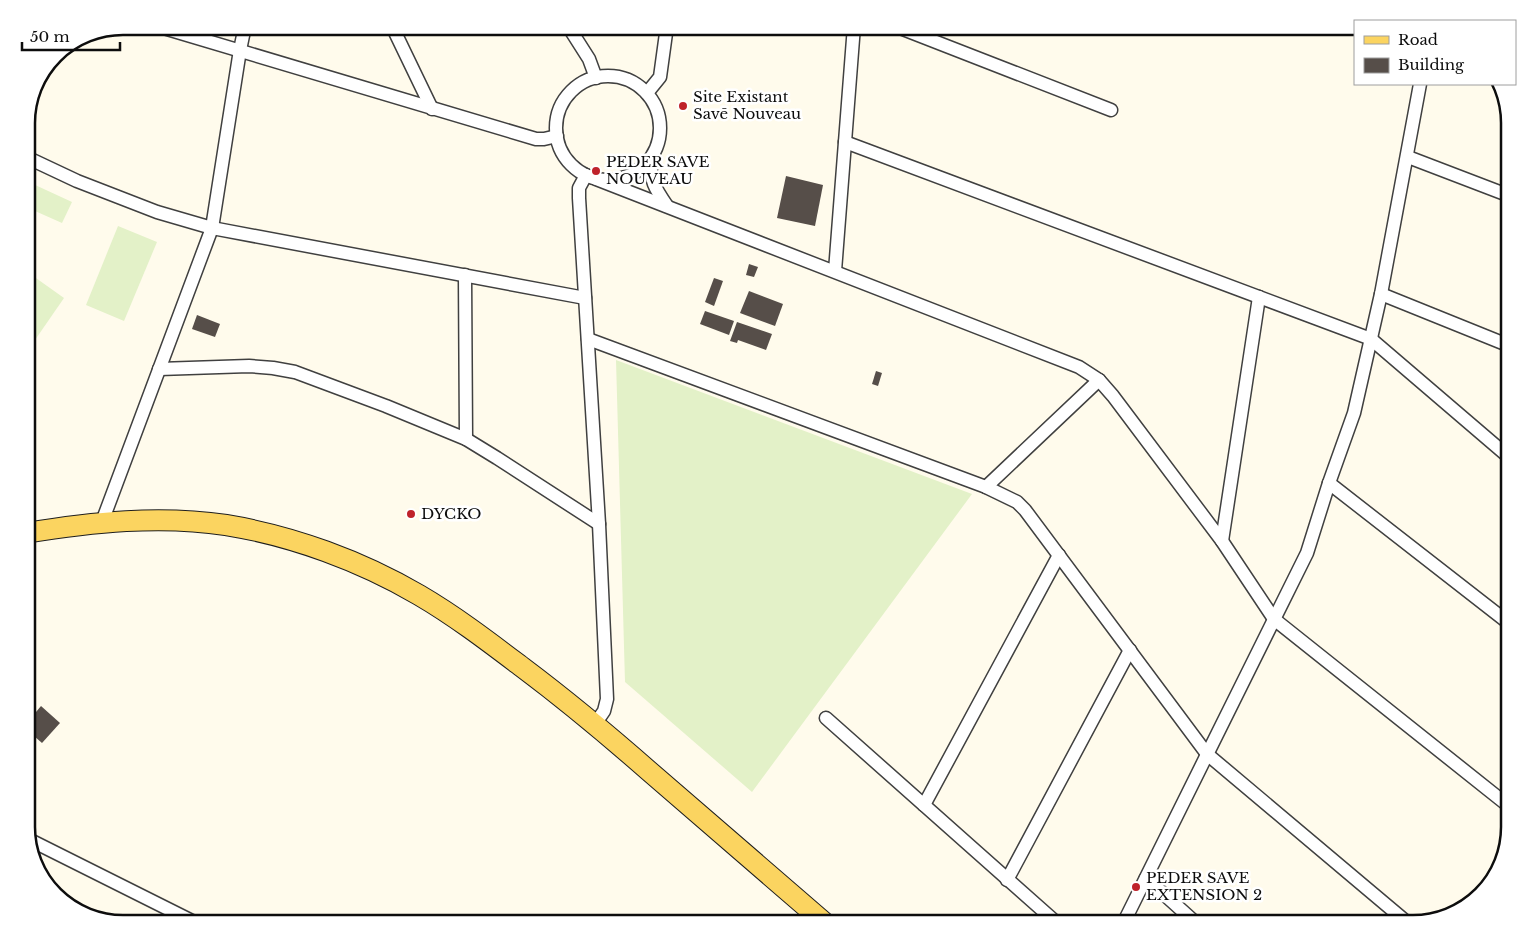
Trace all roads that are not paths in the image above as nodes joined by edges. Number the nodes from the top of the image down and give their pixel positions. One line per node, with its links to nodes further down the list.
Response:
1 (188, 35): 8 (street)
2 (243, 35): 8 (street)
3 (396, 35): 12 (street)
4 (574, 35): 9 (street)
5 (666, 35): 11 (street)
6 (853, 35): 15 (street)
7 (918, 35): 13 (street)
8 (240, 50): 12 (street); 22 (street)
9 (596, 78): 11 (street); 14 (street)
10 (1420, 85): 16 (street)
11 (646, 93): 17 (street)
12 (432, 109): 14 (street)
13 (1112, 110)
14 (557, 136): 19 (street)
15 (845, 142): 23 (street); 26 (street)
16 (1408, 157): 20 (street); 25 (street)
17 (650, 159): 19 (street); 21 (street)
18 (35, 161): 22 (street)
19 (591, 177): 21 (street); 27 (street)
20 (1501, 193)
21 (667, 206): 23 (street)
22 (212, 228): 24 (street); 31 (street)
23 (834, 271): 32 (street)
24 (465, 275): 27 (street); 33 (street)
25 (1381, 294): 29 (street); 30 (street)
26 (1259, 297): 29 (street); 40 (street)
27 (585, 298): 28 (street)
28 (588, 339): 36 (street); 38 (street)
29 (1370, 339): 34 (street); 35 (street)
30 (1501, 342)
31 (160, 369): 33 (street); 37 (street)
32 (1099, 380): 36 (street); 40 (street)
33 (466, 439): 38 (street)
34 (1501, 450)
35 (1329, 483): 42 (street); 43 (street)
36 (986, 487): 41 (street)
37 (102, 522): 39 (main road); 46 (main road)
38 (599, 524): 46 (street)
39 (35, 532)
40 (1222, 541): 43 (street)
41 (1059, 555): 44 (street); 49 (street)
42 (1501, 617)
43 (1274, 619): 47 (street); 48 (street)
44 (1130, 650): 47 (street); 52 (street)
45 (826, 718): 49 (street)
46 (595, 724): 54 (main road)
47 (1207, 754): 51 (street); 58 (street)
48 (1501, 800)
49 (924, 806): 52 (street)
50 (37, 843): 53 (street)
51 (1146, 878): 56 (street); 57 (street)
52 (1007, 880): 55 (street)
53 (180, 915)
54 (816, 915)
55 (1048, 915)
56 (1128, 915)
57 (1187, 915)
58 (1398, 915)

